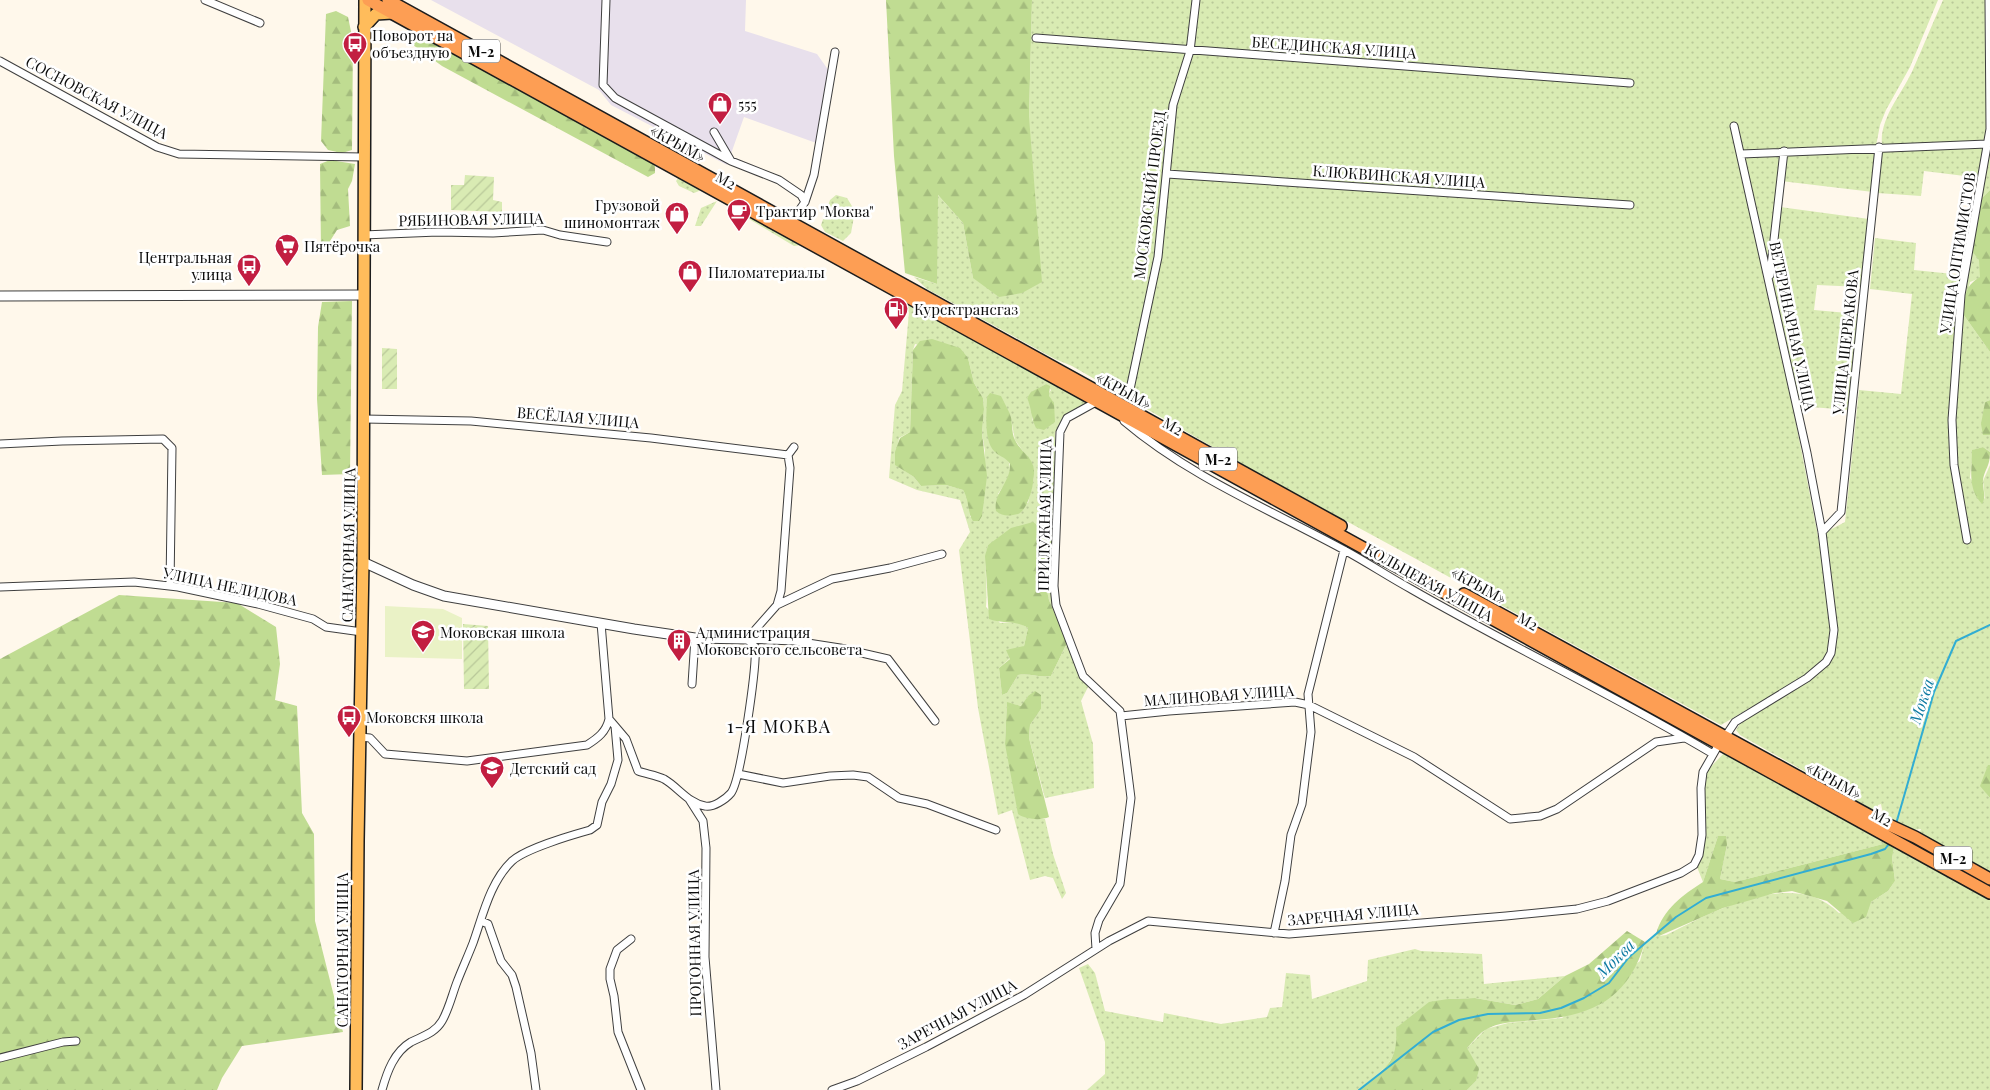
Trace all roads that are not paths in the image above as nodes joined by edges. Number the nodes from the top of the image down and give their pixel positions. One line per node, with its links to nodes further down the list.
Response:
1 (205, 0): 8 (street)
2 (355, 0): 9 (main road)
3 (366, 0): 7 (highway, М2); 9 (main road, САНАТОРНАЯ УЛИЦА)
4 (606, 0): 22 (street)
5 (1196, 0): 11 (street, МОСКОВСКИЙ ПРОЕЗД)
6 (1989, 0): 17 (street, УЛИЦА ОПТИМИСТОВ)
7 (390, 4): 9 (main road); 26 (highway, «КРЫМ» / М-2); 33 (highway, М2)
8 (260, 23)
9 (364, 27): 21 (main road, САНАТОРНАЯ УЛИЦА)
10 (1036, 38): 11 (street, БЕСЕДИНСКАЯ УЛИЦА)
11 (1190, 51): 14 (street, БЕСЕДИНСКАЯ УЛИЦА); 23 (street, МОСКОВСКИЙ ПРОЕЗД)
12 (835, 52): 24 (street)
13 (0, 60): 21 (street, СОСНОВСКАЯ УЛИЦА)
14 (1630, 83)
15 (1734, 126): 20 (street, ВЕТЕРИНАРНАЯ УЛИЦА)
16 (714, 132): 22 (street)
17 (1987, 144): 18 (street); 40 (street, УЛИЦА ОПТИМИСТОВ)
18 (1879, 147): 19 (street); 39 (street, УЛИЦА ЩЕРБАКОВА)
19 (1784, 151): 20 (street); 29 (street)
20 (1741, 154): 29 (street, ВЕТЕРИНАРНАЯ УЛИЦА)
21 (363, 157): 27 (main road, САНАТОРНАЯ УЛИЦА)
22 (731, 161): 24 (street)
23 (1167, 174): 25 (street, КЛЮКВИНСКАЯ УЛИЦА); 32 (street, МОСКОВСКИЙ ПРОЕЗД)
24 (805, 202): 26 (street)
25 (1630, 205)
26 (790, 222): 64 (highway, «КРЫМ» / М-2)
27 (363, 235): 28 (street, РЯБИНОВАЯ УЛИЦА); 30 (main road, САНАТОРНАЯ УЛИЦА)
28 (607, 242)
29 (1769, 281): 39 (street, ВЕТЕРИНАРНАЯ УЛИЦА)
30 (363, 295): 31 (street); 35 (main road, САНАТОРНАЯ УЛИЦА)
31 (0, 296)
32 (1129, 394)
33 (1096, 402): 34 (highway, М2); 53 (street, ПРИЛУЖНАЯ УЛИЦА)
34 (1119, 414): 41 (street); 59 (highway, М2)
35 (364, 419): 38 (street, ВЕСЁЛАЯ УЛИЦА); 43 (main road, САНАТОРНАЯ УЛИЦА)
36 (0, 444): 44 (street)
37 (794, 447): 38 (street)
38 (788, 455): 46 (street)
39 (1822, 532): 59 (street, ВЕТЕРИНАРНАЯ УЛИЦА)
40 (1967, 540)
41 (1344, 550): 52 (street, КОЛЬЦЕВАЯ УЛИЦА); 58 (street, КОЛЬЦЕВАЯ УЛИЦА)
42 (942, 554): 46 (street)
43 (363, 562): 47 (street); 48 (main road, САНАТОРНАЯ УЛИЦА)
44 (170, 586): 45 (street, УЛИЦА НЕЛИДОВА); 48 (street, УЛИЦА НЕЛИДОВА)
45 (0, 587)
46 (777, 605): 50 (street)
47 (601, 623): 49 (street); 54 (street)
48 (362, 632): 57 (main road, САНАТОРНАЯ УЛИЦА)
49 (695, 638): 50 (street); 51 (street)
50 (747, 639): 55 (street); 61 (street)
51 (692, 684)
52 (1309, 705): 53 (street, МАЛИНОВАЯ УЛИЦА); 58 (street, МАЛИНОВАЯ УЛИЦА); 67 (street, КОЛЬЦЕВАЯ УЛИЦА)
53 (1122, 716): 69 (street)
54 (609, 719): 56 (street); 57 (street)
55 (935, 721)
56 (615, 726): 62 (street); 66 (street)
57 (360, 736): 72 (main road, САНАТОРНАЯ УЛИЦА)
58 (1685, 738): 60 (street, КОЛЬЦЕВАЯ УЛИЦА)
59 (1722, 740): 60 (street, ЗАРЕЧНАЯ УЛИЦА); 65 (highway, М2)
60 (1713, 754): 67 (street, ЗАРЕЧНАЯ УЛИЦА)
61 (738, 774): 62 (street); 63 (street)
62 (689, 799): 76 (street, ПРОГОННАЯ УЛИЦА)
63 (996, 830)
64 (1990, 879)
65 (1990, 893)
66 (481, 922): 73 (street); 74 (street)
67 (1274, 933): 69 (street, ЗАРЕЧНАЯ УЛИЦА)
68 (631, 939): 75 (street)
69 (1096, 949): 77 (street, ЗАРЕЧНАЯ УЛИЦА)
70 (76, 1041): 71 (street)
71 (0, 1058)
72 (356, 1090)
73 (382, 1090)
74 (536, 1090)
75 (641, 1090)
76 (716, 1090)
77 (832, 1090)

